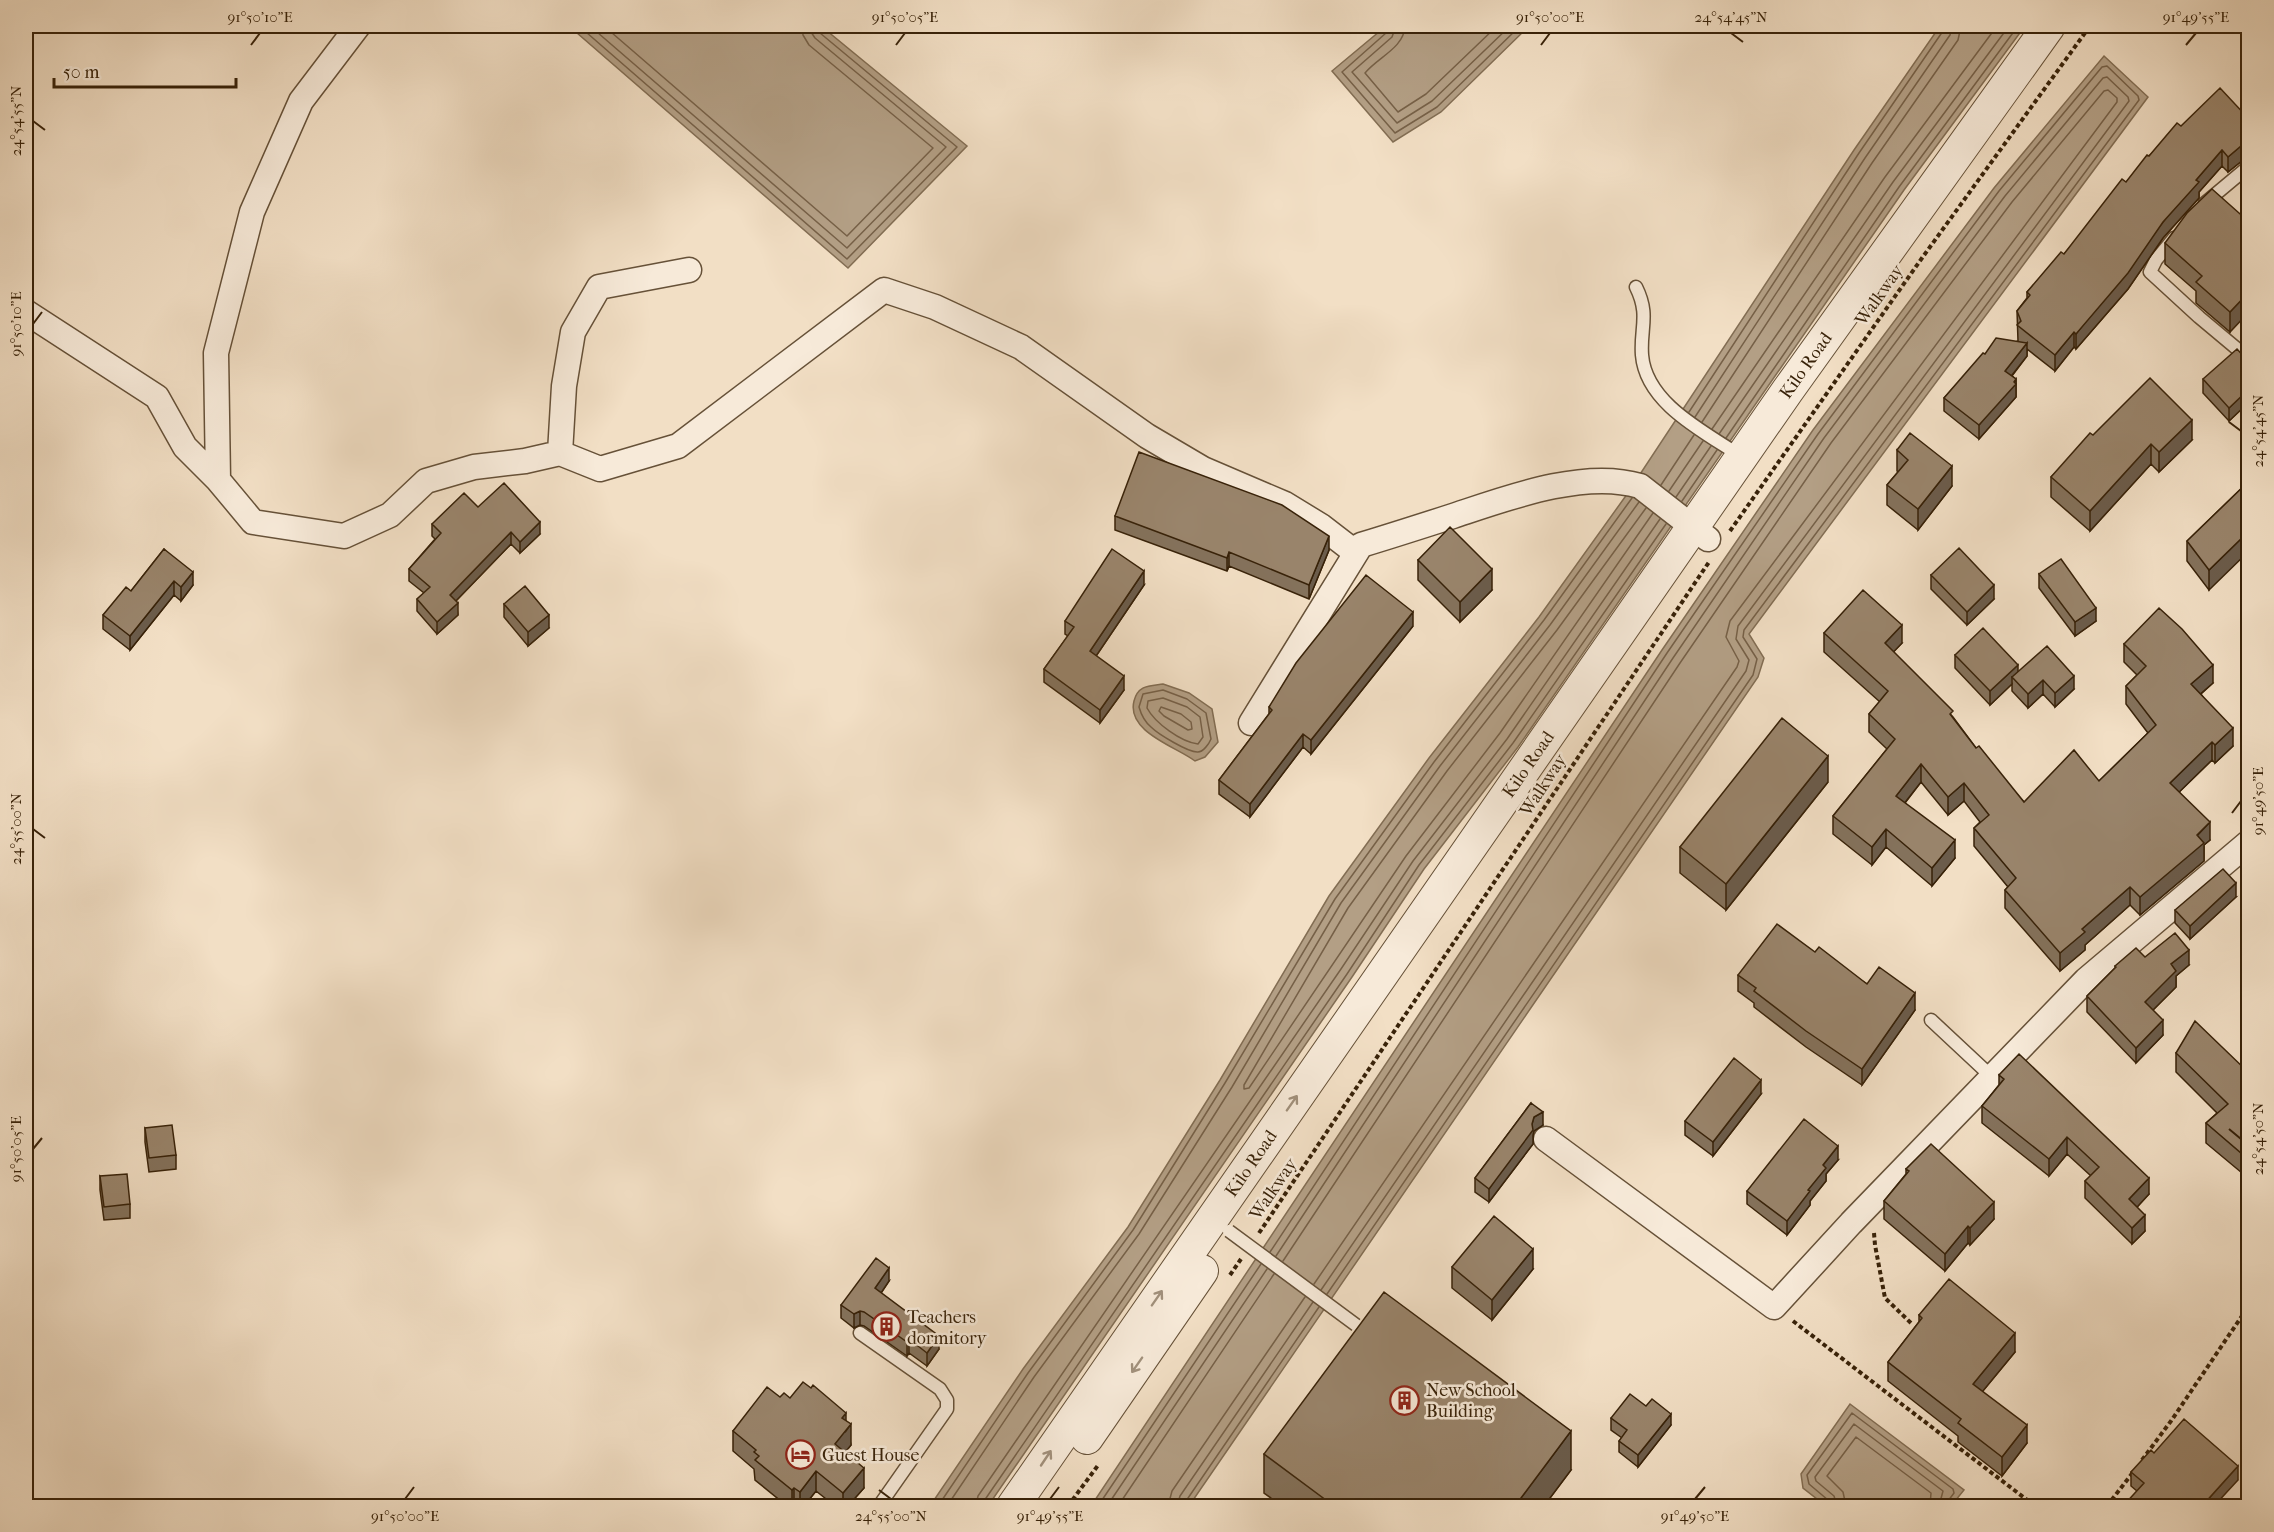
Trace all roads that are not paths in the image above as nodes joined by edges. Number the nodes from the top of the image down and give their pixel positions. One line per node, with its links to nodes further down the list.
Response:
1 (358, 26): 13 (street)
2 (2049, 26): 12 (street, Kilo Road)
3 (2071, 26): 14 (street, Kilo Road)
4 (2248, 167): 5 (lane)
5 (2196, 212)
6 (2183, 228): 10 (lane)
7 (689, 270): 11 (street)
8 (1636, 287): 12 (lane)
9 (26, 312): 13 (street)
10 (2248, 358)
11 (560, 453): 13 (street); 15 (street)
12 (1742, 458): 14 (street, Kilo Road)
13 (218, 480)
14 (1710, 539): 15 (street); 21 (street, Kilo Road); 25 (street, Kilo Road, one-way to 14)
15 (1356, 553): 16 (street)
16 (1251, 723)
17 (2248, 843): 19 (street)
18 (1931, 1020): 19 (lane)
19 (1992, 1077): 20 (street)
20 (1546, 1139)
21 (1243, 1242): 22 (lane, bridge); 26 (street, Kilo Road, one-way to 26)
22 (1356, 1325)
23 (860, 1333): 24 (lane)
24 (879, 1506)
25 (1013, 1506)
26 (1039, 1506)

